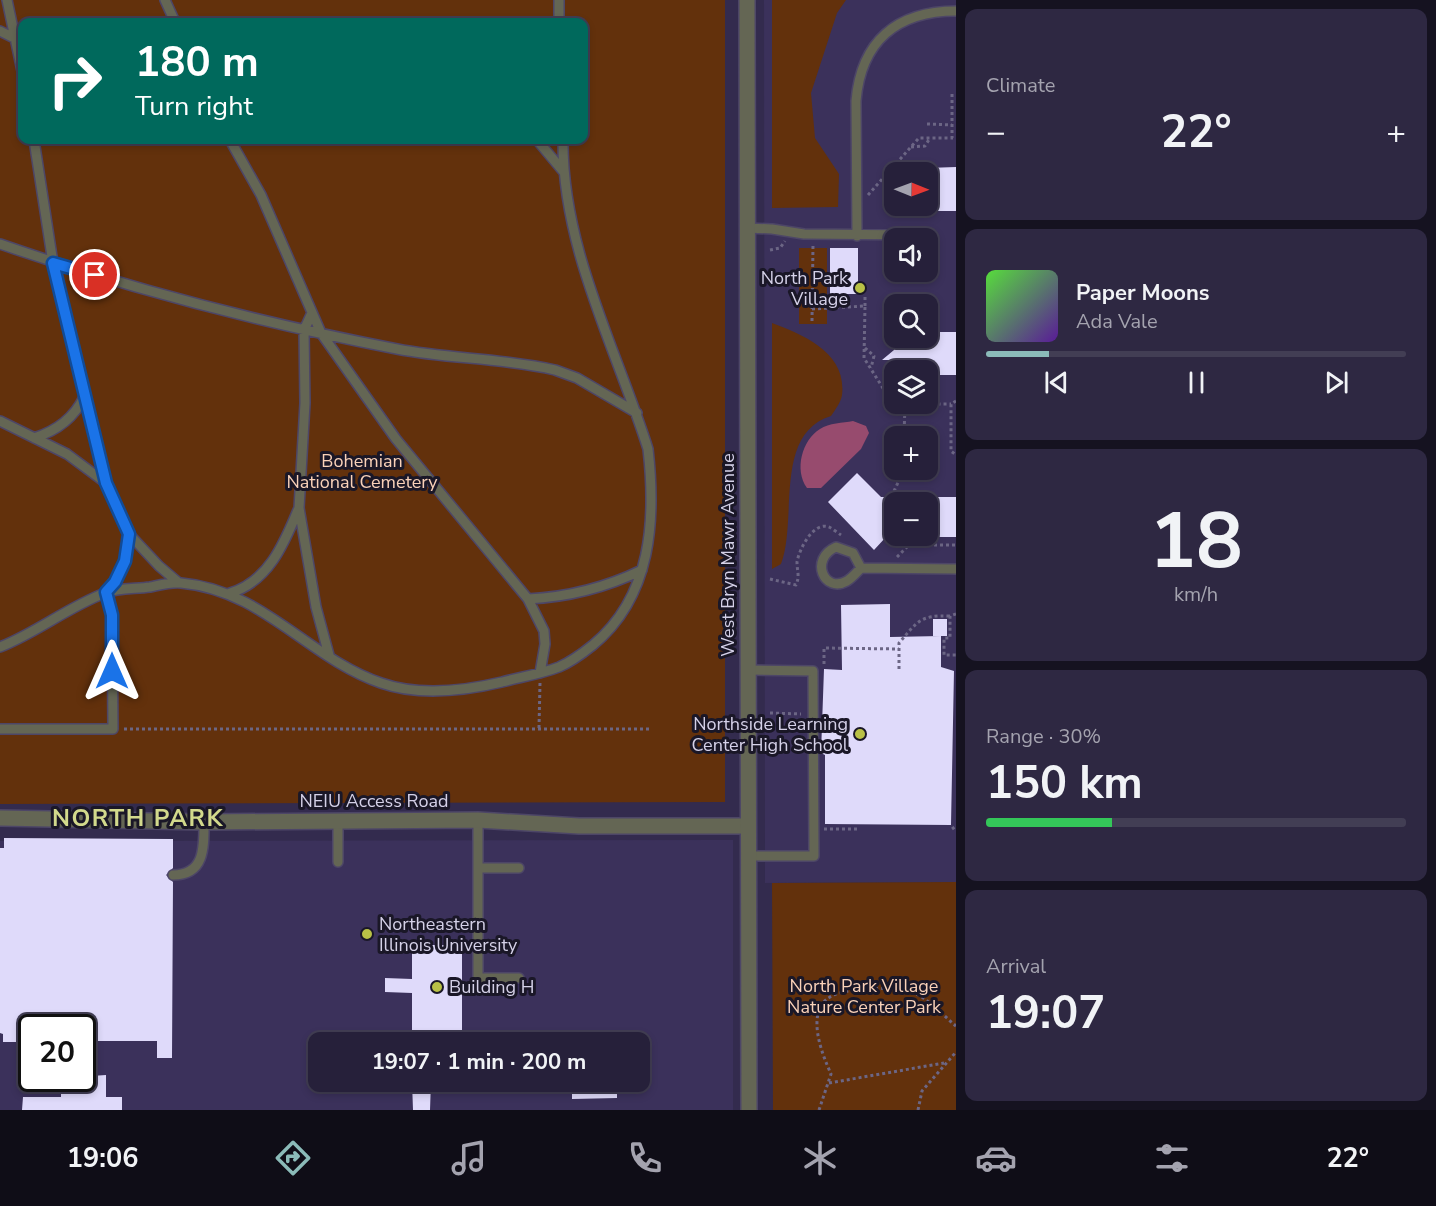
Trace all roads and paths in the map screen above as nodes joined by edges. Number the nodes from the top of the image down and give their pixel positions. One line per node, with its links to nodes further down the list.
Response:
1 (7, 0): 9 (lane)
2 (165, 0): 6 (lane)
3 (559, 0): 7 (lane)
4 (747, 0): 23 (street, West Bryn Mawr Avenue)
5 (956, 11): 22 (lane)
6 (173, 18)
7 (559, 18)
8 (0, 31): 10 (lane)
9 (18, 35)
10 (18, 40)
11 (952, 94): 13 (path)
12 (927, 124): 13 (path)
13 (952, 124): 15 (path)
14 (930, 138): 15 (path); 20 (path); 20 (path)
15 (954, 138)
16 (34, 144): 28 (lane)
17 (232, 144): 32 (lane)
18 (540, 144): 21 (lane)
19 (563, 144): 21 (lane)
20 (910, 147): 22 (path)
21 (562, 171): 43 (lane)
22 (856, 209): 25 (lane)
23 (747, 228): 24 (lane); 66 (street, West Bryn Mawr Avenue)
24 (813, 234): 25 (lane); 31 (path)
25 (857, 236): 26 (lane)
26 (884, 236)
27 (0, 244): 28 (lane)
28 (53, 263): 34 (lane); 39 (lane)
29 (865, 294): 30 (path)
30 (865, 306): 31 (path); 36 (path)
31 (812, 309): 33 (path)
32 (311, 315): 34 (lane); 35 (lane)
33 (812, 321)
34 (304, 330): 35 (lane); 50 (lane)
35 (321, 333): 43 (lane); 58 (lane)
36 (864, 348): 37 (path); 37 (path)
37 (871, 368): 38 (path)
38 (884, 389)
39 (84, 397): 45 (lane); 48 (lane)
40 (956, 401): 42 (path)
41 (938, 404): 42 (path)
42 (951, 404): 46 (path)
43 (637, 413): 54 (lane)
44 (0, 421): 45 (lane)
45 (33, 438): 48 (lane)
46 (956, 455)
47 (899, 480): 49 (path)
48 (106, 483): 51 (lane)
49 (894, 491)
50 (299, 507): 57 (lane); 63 (lane)
51 (129, 534): 55 (lane); 56 (lane)
52 (861, 568): 52 (lane); 53 (lane)
53 (956, 569)
54 (642, 570): 58 (lane); 68 (lane)
55 (180, 583): 56 (lane); 57 (lane)
56 (106, 592): 61 (lane); 74 (lane)
57 (230, 593): 63 (lane)
58 (528, 599): 68 (lane)
59 (956, 614): 60 (path)
60 (950, 616): 62 (path); 64 (path)
61 (0, 647)
62 (899, 648): 65 (path); 67 (path)
63 (329, 655): 68 (lane)
64 (956, 655)
65 (899, 669)
66 (748, 670): 70 (lane); 81 (street, West Bryn Mawr Avenue)
67 (824, 670)
68 (540, 673): 72 (path)
69 (770, 713): 70 (path)
70 (813, 714): 71 (path); 85 (lane)
71 (842, 727)
72 (539, 728): 74 (path); 75 (path)
73 (0, 729): 74 (lane)
74 (112, 729)
75 (650, 729)
76 (0, 818): 80 (street, NEIU Access Road)
77 (823, 818): 83 (path)
78 (478, 820): 79 (street, NEIU Access Road); 81 (street, NEIU Access Road); 87 (lane)
79 (338, 821): 80 (street, NEIU Access Road); 86 (lane)
80 (204, 822): 89 (lane)
81 (748, 826): 85 (street, West Bryn Mawr Avenue)
82 (956, 826): 84 (path)
83 (860, 829)
84 (952, 830)
85 (748, 856): 95 (street, West Bryn Mawr Avenue)
86 (338, 862)
87 (478, 868): 88 (lane); 90 (lane)
88 (519, 868)
89 (173, 875)
90 (519, 978)
91 (956, 1026): 94 (path)
92 (956, 1052): 93 (path)
93 (944, 1063): 94 (path); 97 (path)
94 (829, 1083): 96 (path)
95 (749, 1110)
96 (819, 1110)
97 (918, 1110)

